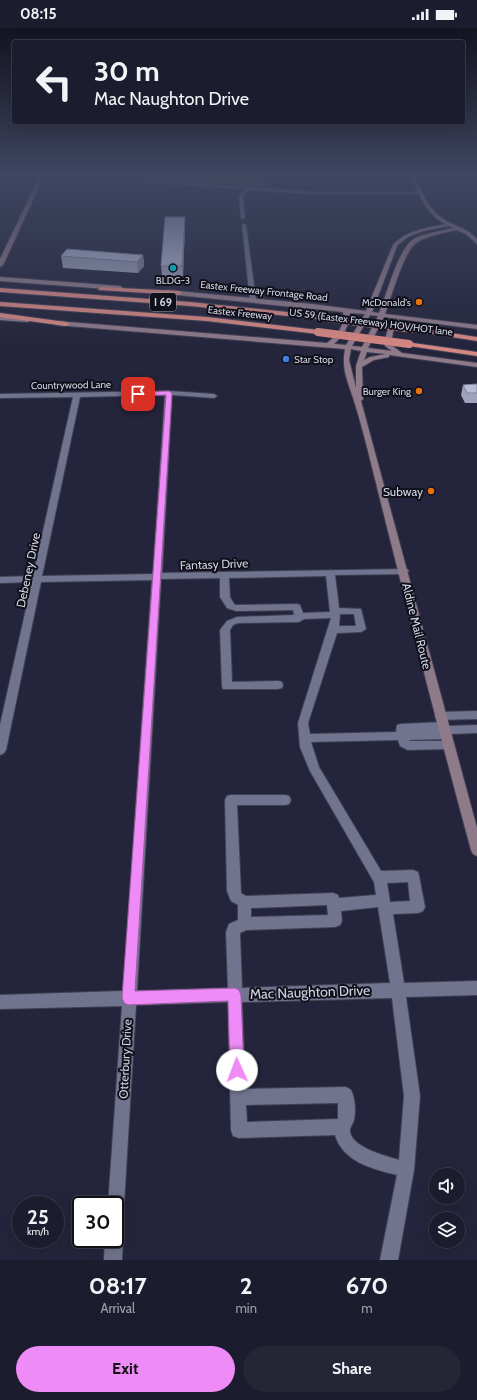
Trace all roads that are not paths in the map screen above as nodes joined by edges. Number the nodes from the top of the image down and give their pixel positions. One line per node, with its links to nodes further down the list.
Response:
1 (14, 233): 11 (main road)
2 (245, 233): 20 (street)
3 (413, 233): 9 (main road, Aldine Mail Route)
4 (420, 233): 7 (main road)
5 (436, 233): 7 (main road, Aldine Mail Route)
6 (469, 233): 8 (main road)
7 (426, 236): 10 (main road, Aldine Mail Route)
8 (477, 242)
9 (390, 259): 10 (main road); 14 (main road, Aldine Mail Route)
10 (402, 260): 16 (main road, Aldine Mail Route)
11 (0, 265)
12 (0, 279): 17 (main road, Eastex Freeway Frontage Road)
13 (0, 282): 17 (highway)
14 (378, 288): 16 (main road); 19 (main road, Aldine Mail Route)
15 (0, 290): 31 (highway, Eastex Freeway / I 69, bridge)
16 (391, 290): 25 (main road, Aldine Mail Route)
17 (179, 293): 20 (main road, Eastex Freeway Frontage Road)
18 (0, 296): 30 (highway, US 59 (Eastex Freeway) HOV/HOT lane)
19 (374, 299): 22 (main road); 24 (main road, Aldine Mail Route)
20 (253, 300): 22 (main road, Eastex Freeway Frontage Road)
21 (0, 304): 30 (highway, Eastex Freeway / I 69)
22 (333, 308): 23 (main road, Eastex Freeway Frontage Road)
23 (340, 309): 24 (main road, Eastex Freeway Frontage Road); 33 (main road)
24 (369, 312): 25 (main road, Eastex Freeway Frontage Road); 35 (main road, Aldine Mail Route)
25 (382, 314): 27 (main road, Eastex Freeway Frontage Road); 36 (main road, Aldine Mail Route)
26 (0, 316): 28 (highway)
27 (408, 318): 29 (main road, Eastex Freeway Frontage Road); 38 (main road)
28 (66, 324): 33 (main road)
29 (477, 327)
30 (320, 329): 31 (highway, Eastex Freeway / I 69, bridge)
31 (411, 336): 32 (highway, Eastex Freeway / I 69); 34 (highway, US 59 (Eastex Freeway) HOV/HOT lane / I 69); 37 (highway, Eastex Freeway / I 69)
32 (477, 339)
33 (327, 346): 35 (main road)
34 (477, 346)
35 (348, 347): 36 (main road); 45 (main road, Aldine Mail Route)
36 (364, 350): 38 (main road); 40 (main road, Aldine Mail Route)
37 (477, 354)
38 (405, 355): 39 (main road); 40 (main road)
39 (477, 365)
40 (359, 366): 45 (main road, Aldine Mail Route)
41 (169, 393): 42 (street, Countrywood Lane); 44 (street, Countrywood Lane); 49 (street, Otterbury Drive)
42 (77, 394): 43 (street, Countrywood Lane); 50 (street, Debeney Drive)
43 (0, 396)
44 (214, 396)
45 (358, 402): 46 (main road, Aldine Mail Route)
46 (404, 571): 47 (street, Fantasy Drive); 60 (main road, Aldine Mail Route)
47 (330, 573): 48 (street, Fantasy Drive); 53 (street)
48 (224, 575): 49 (street, Fantasy Drive); 52 (street)
49 (158, 577): 50 (street, Fantasy Drive); 74 (street, Otterbury Drive)
50 (38, 579): 51 (street, Fantasy Drive); 63 (street, Debeney Drive)
51 (0, 580)
52 (236, 608): 54 (street); 55 (street)
53 (336, 613): 54 (street); 56 (street); 56 (street)
54 (298, 616): 55 (street)
55 (237, 620): 57 (street)
56 (334, 630): 62 (street)
57 (278, 685)
58 (477, 715): 60 (street)
59 (477, 729): 60 (street)
60 (444, 730): 61 (street); 61 (street); 65 (main road, Aldine Mail Route)
61 (402, 736): 62 (street)
62 (305, 738): 66 (street)
63 (0, 750)
64 (285, 800): 67 (street)
65 (477, 850)
66 (378, 877): 68 (street); 68 (street)
67 (244, 902): 69 (street); 70 (street)
68 (384, 904): 69 (street); 72 (street)
69 (333, 905): 70 (street)
70 (244, 924): 73 (street)
71 (477, 988): 72 (street, Mac Naughton Drive)
72 (398, 989): 73 (street, Mac Naughton Drive); 78 (street)
73 (235, 995): 74 (street, Mac Naughton Drive); 76 (street)
74 (128, 998): 75 (street, Mac Naughton Drive); 79 (street, Otterbury Drive)
75 (0, 1002)
76 (238, 1096): 77 (street); 77 (street)
77 (342, 1128): 78 (street)
78 (406, 1170): 82 (street)
79 (116, 1196)
80 (114, 1248): 81 (street)
81 (113, 1260)
82 (389, 1260)

